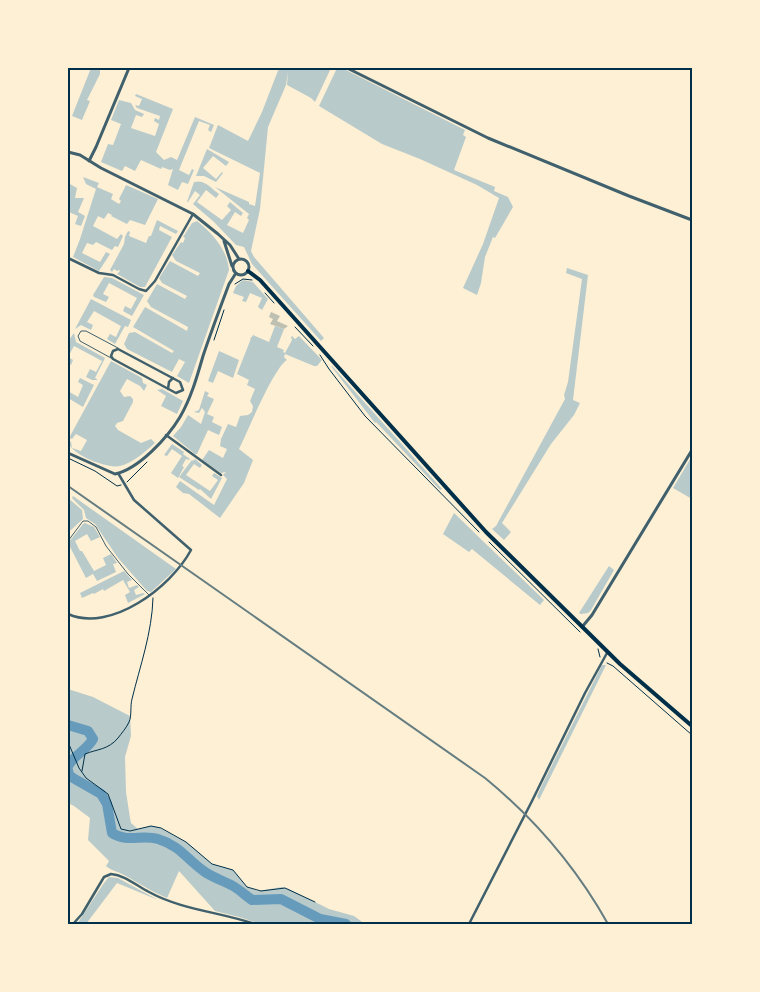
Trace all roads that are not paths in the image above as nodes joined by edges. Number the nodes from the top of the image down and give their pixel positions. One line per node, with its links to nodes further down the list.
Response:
1 (129, 68): 4 (street)
2 (347, 68): 6 (street)
3 (68, 152): 4 (street)
4 (89, 161): 5 (street)
5 (193, 214): 7 (street); 8 (street)
6 (692, 220)
7 (224, 241): 9 (street); 10 (street)
8 (68, 258)
9 (239, 259): 10 (street); 11 (street)
10 (233, 268): 12 (street)
11 (248, 272): 12 (street); 27 (main road)
12 (236, 273): 18 (street)
13 (118, 349): 14 (lane); 15 (street); 16 (street)
14 (111, 358)
15 (173, 378): 16 (street); 17 (street)
16 (168, 389): 17 (street)
17 (182, 390): 18 (street)
18 (191, 394): 19 (street)
19 (166, 435): 22 (street); 23 (street)
20 (692, 450): 27 (street)
21 (68, 453): 22 (street)
22 (118, 473): 25 (street)
23 (221, 475)
24 (68, 541): 25 (lane)
25 (151, 595): 26 (street)
26 (68, 614)
27 (582, 627): 28 (main road)
28 (608, 652): 29 (main road); 32 (street)
29 (692, 726)
30 (73, 924): 31 (street)
31 (255, 924)
32 (468, 924)

